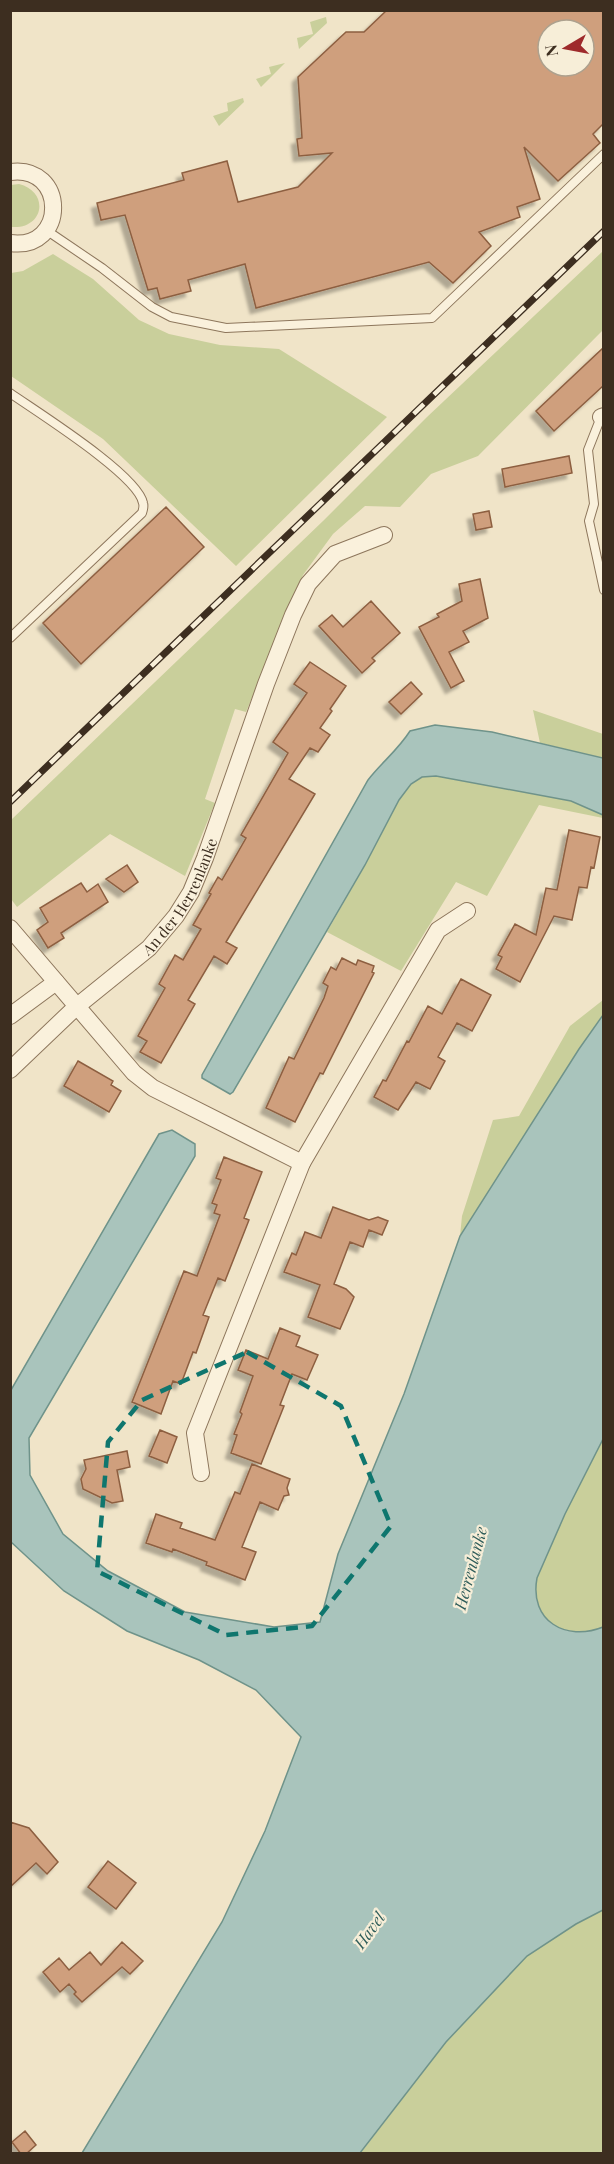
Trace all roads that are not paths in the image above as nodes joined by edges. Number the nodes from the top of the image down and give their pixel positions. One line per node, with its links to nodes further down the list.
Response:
1 (603, 153): 3 (lane)
2 (10, 172): 3 (street)
3 (46, 230): 4 (street)
4 (10, 243)
5 (10, 393): 9 (lane)
6 (602, 417): 8 (lane)
7 (384, 535): 13 (street, An der Herrenlanke)
8 (603, 590)
9 (10, 638)
10 (467, 910): 16 (street)
11 (10, 928): 12 (street)
12 (56, 982): 13 (street); 14 (street)
13 (76, 1007): 15 (street, An der Herrenlanke); 16 (street)
14 (10, 1016)
15 (10, 1070)
16 (302, 1163): 17 (street)
17 (201, 1473)

